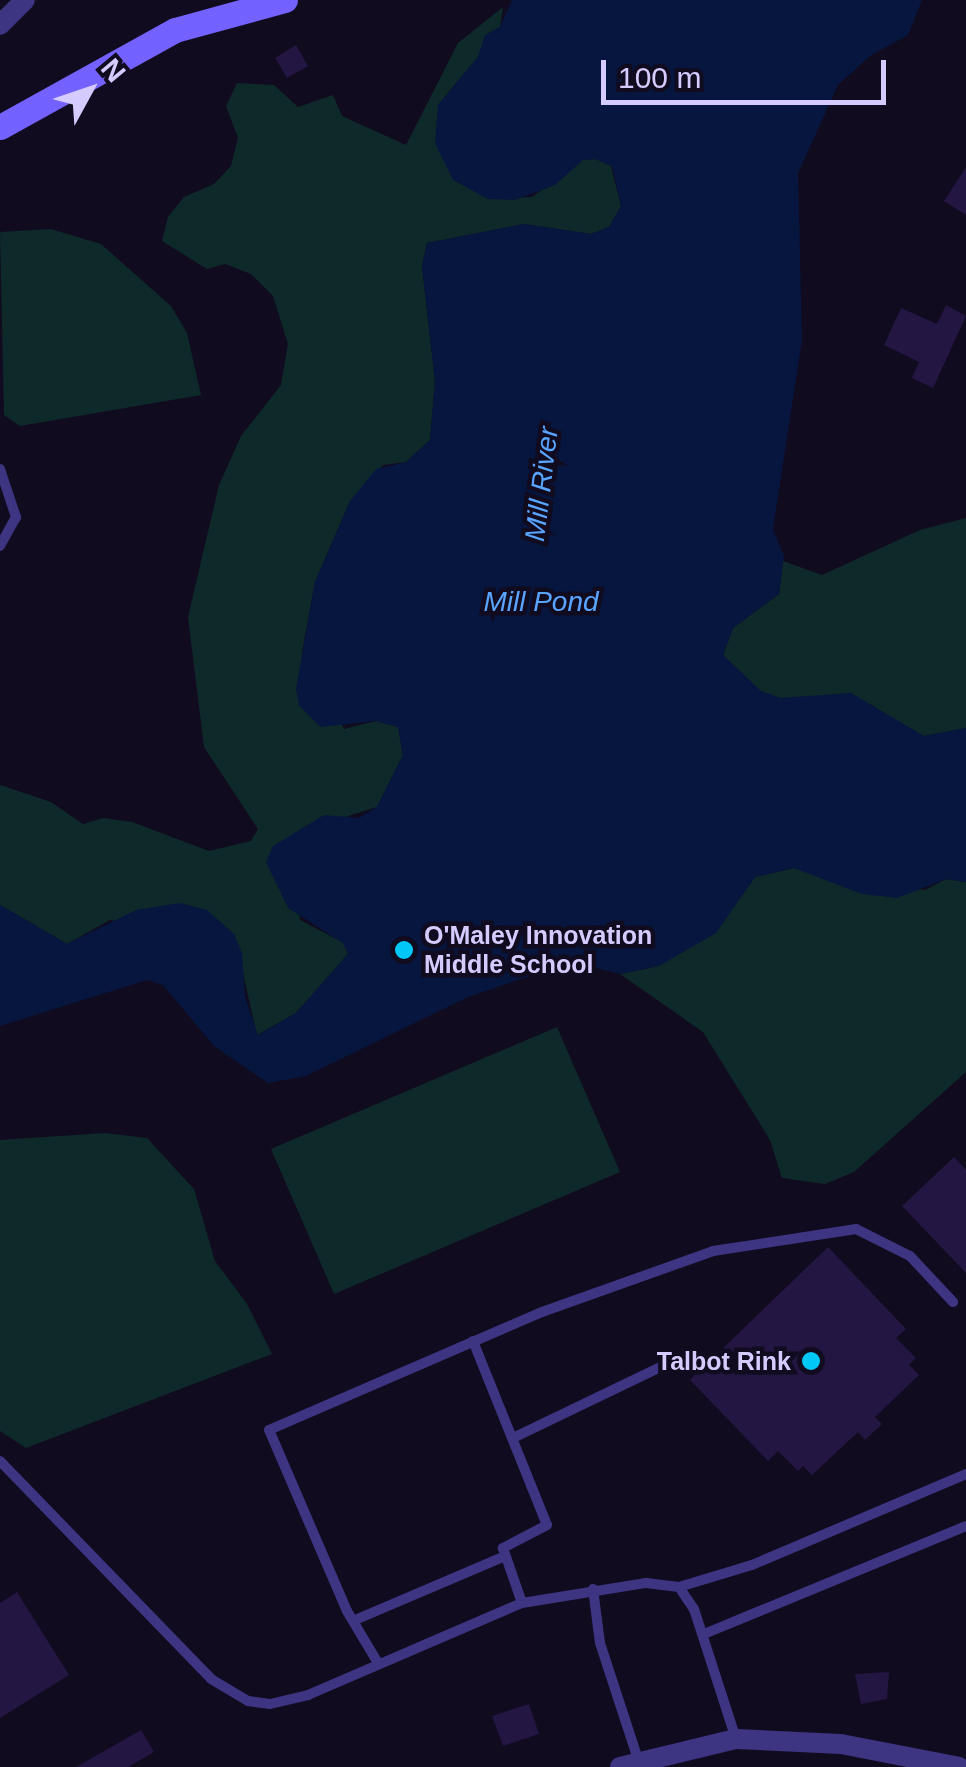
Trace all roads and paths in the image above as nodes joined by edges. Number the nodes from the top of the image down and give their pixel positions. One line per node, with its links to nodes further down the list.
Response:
1 (24, 0): 3 (street)
2 (284, 0): 4 (main road)
3 (0, 25)
4 (0, 127)
5 (0, 469): 6 (lane)
6 (0, 546)
7 (953, 1302): 8 (lane)
8 (473, 1341): 10 (lane); 18 (lane)
9 (681, 1357): 10 (lane)
10 (515, 1438): 14 (lane)
11 (0, 1461): 20 (lane)
12 (966, 1474): 15 (lane)
13 (966, 1526): 19 (lane)
14 (505, 1556): 17 (lane); 18 (lane)
15 (680, 1587): 16 (lane); 19 (lane)
16 (593, 1590): 17 (lane); 22 (lane)
17 (522, 1603): 20 (lane)
18 (355, 1620): 20 (lane)
19 (704, 1634): 21 (lane)
20 (378, 1662)
21 (736, 1738): 22 (street); 23 (street)
22 (630, 1764)
23 (921, 1764): 24 (street)
24 (959, 1767)

